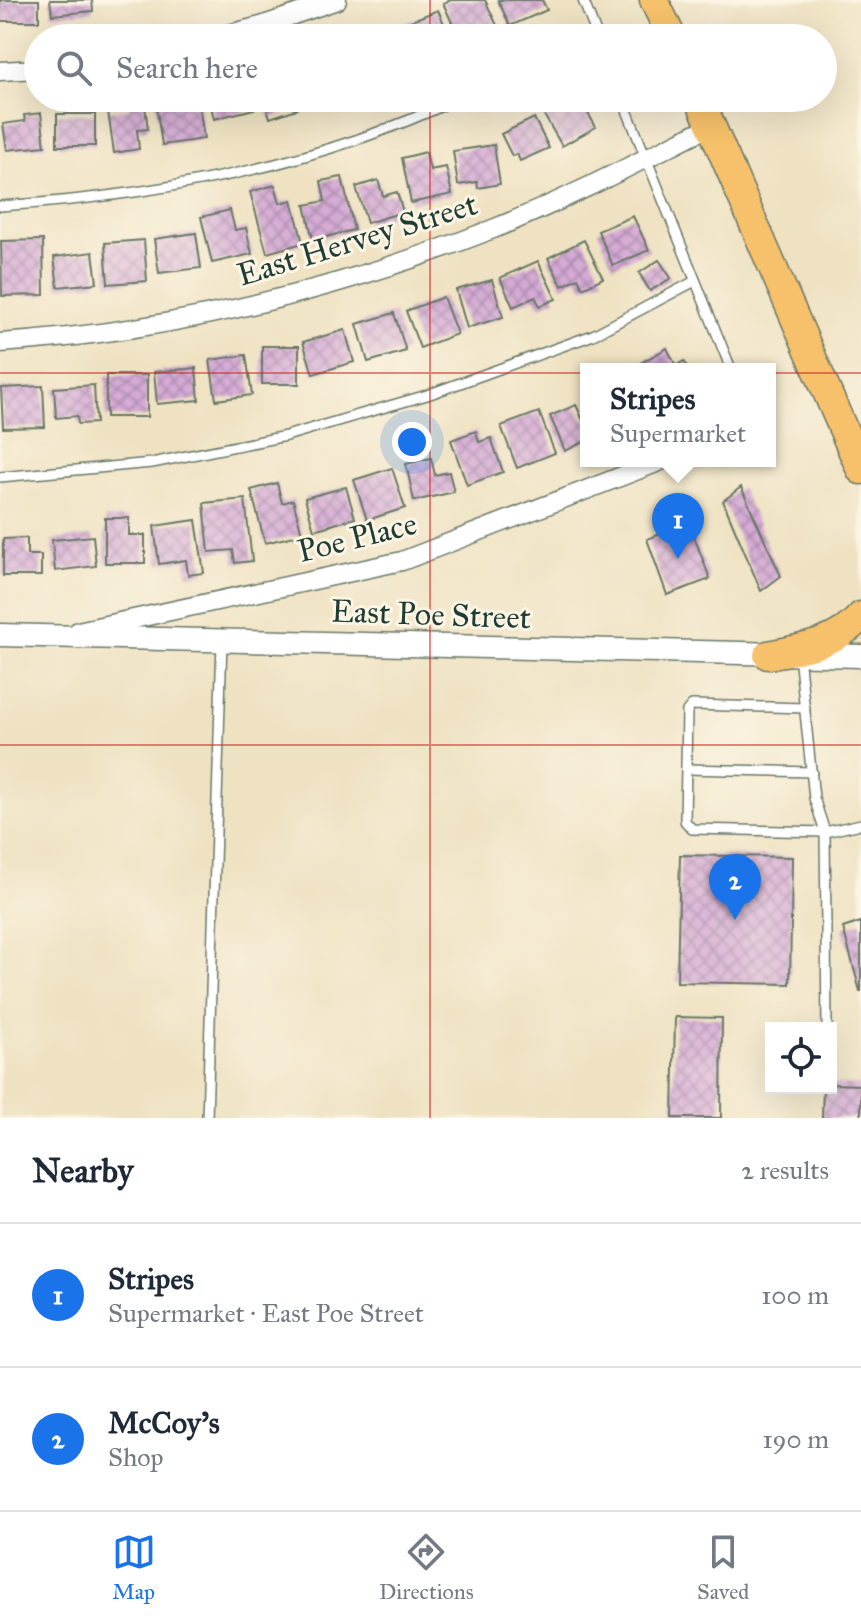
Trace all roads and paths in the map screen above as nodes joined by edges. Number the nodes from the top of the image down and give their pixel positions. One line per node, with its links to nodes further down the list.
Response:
1 (337, 0): 4 (street)
2 (583, 0): 5 (lane)
3 (654, 0): 6 (main road)
4 (267, 24)
5 (593, 24)
6 (665, 24)
7 (24, 70): 8 (street)
8 (0, 71)
9 (422, 112): 14 (lane)
10 (628, 112): 13 (lane)
11 (706, 112): 12 (main road)
12 (712, 125): 13 (street, East Hervey Street); 19 (main road)
13 (646, 158): 15 (lane); 16 (street, East Hervey Street)
14 (0, 206)
15 (695, 281): 17 (lane); 20 (lane)
16 (0, 343)
17 (729, 363)
18 (645, 467): 23 (street, Poe Place)
19 (861, 470)
20 (0, 477)
21 (861, 616): 25 (main road)
22 (0, 635): 23 (street, East Poe Street)
23 (56, 636): 24 (street, East Poe Street)
24 (222, 641): 25 (street, East Poe Street); 34 (lane)
25 (768, 655): 26 (street, East Poe Street)
26 (799, 655): 27 (street, East Poe Street); 28 (lane)
27 (861, 656)
28 (805, 708): 29 (lane); 30 (lane)
29 (686, 769): 30 (lane); 32 (lane)
30 (812, 772): 32 (lane)
31 (861, 824): 32 (lane)
32 (825, 832): 33 (lane)
33 (827, 1022)
34 (207, 1118)

